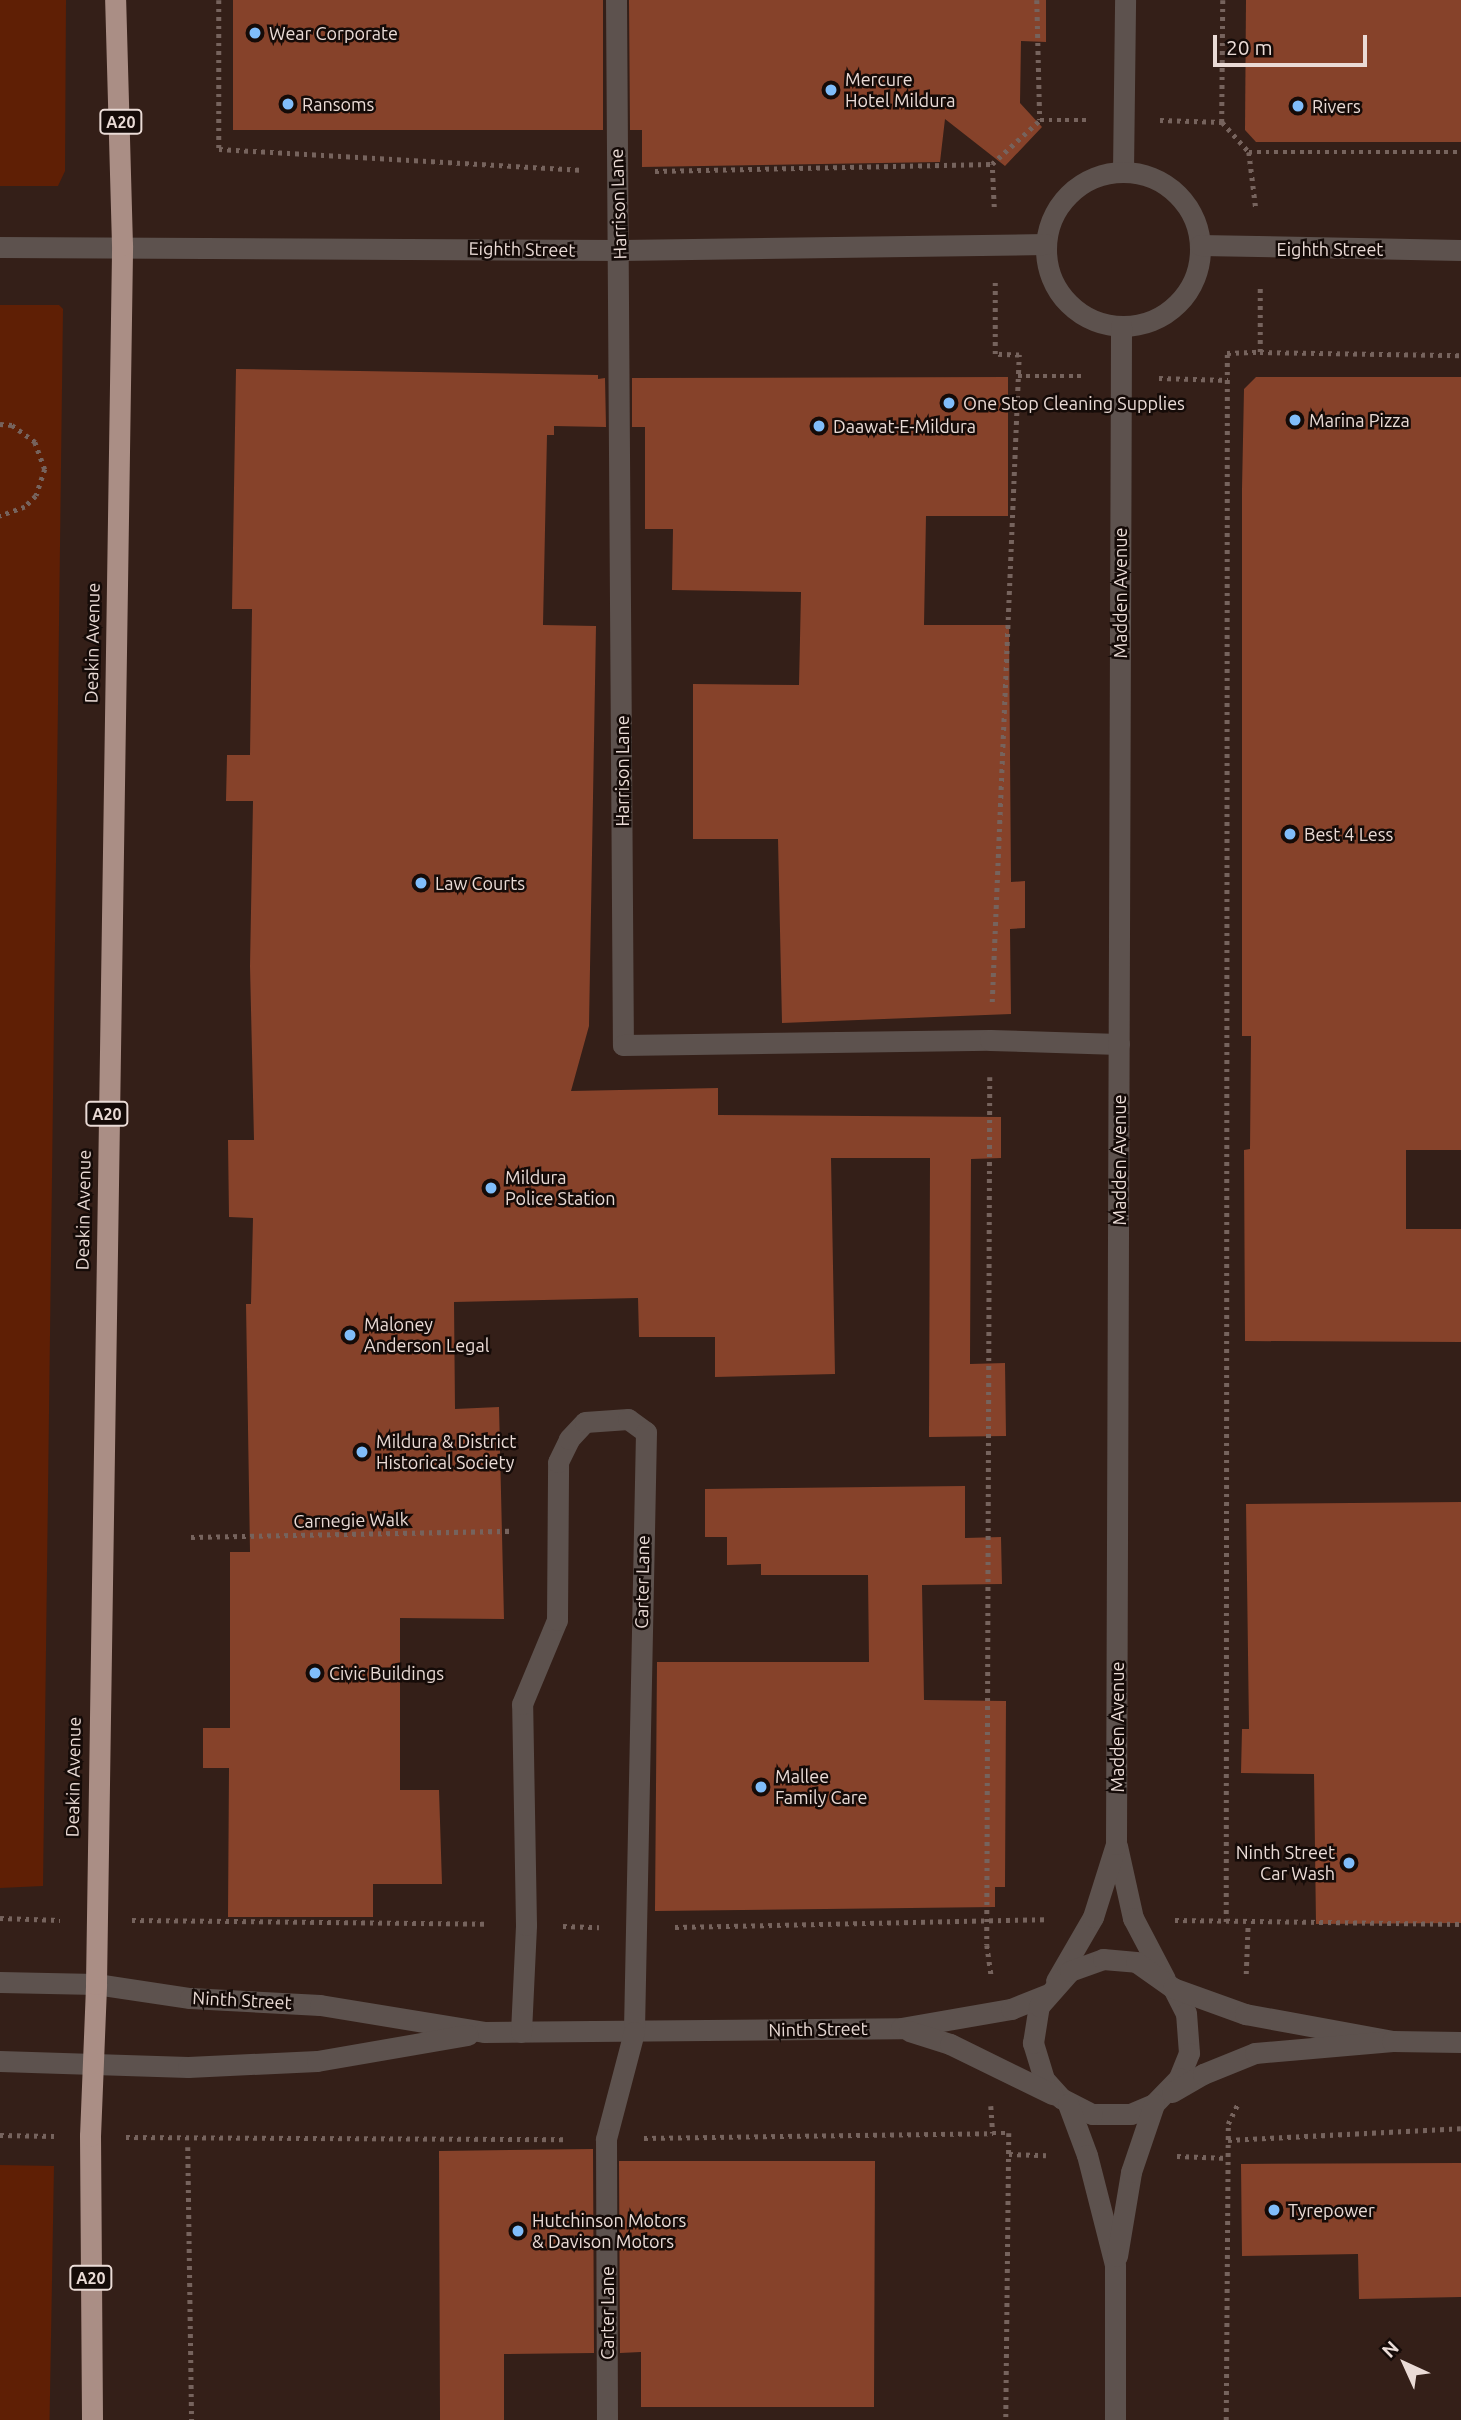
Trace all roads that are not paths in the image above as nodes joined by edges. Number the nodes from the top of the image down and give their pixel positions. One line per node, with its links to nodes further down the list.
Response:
1 (115, 0): 6 (highway, Deakin Avenue / A20)
2 (616, 0): 9 (street, Harrison Lane)
3 (1125, 0): 4 (street)
4 (1123, 171): 5 (street); 7 (street)
5 (1045, 244): 9 (street, Eighth Street); 11 (street)
6 (122, 245): 8 (street, Eighth Street); 9 (street, Eighth Street); 15 (highway, Deakin Avenue / A20)
7 (1200, 245): 10 (street, Eighth Street); 11 (street)
8 (0, 247)
9 (620, 250): 12 (street, Harrison Lane)
10 (1461, 250)
11 (1121, 326): 12 (street, Madden Avenue)
12 (1119, 1044): 13 (street, Madden Avenue)
13 (1116, 1844): 16 (street); 17 (street, Madden Avenue)
14 (0, 1982): 15 (street, Ninth Street)
15 (96, 1984): 19 (street, Ninth Street); 25 (highway, Deakin Avenue / A20)
16 (1170, 1984): 17 (street); 22 (street); 27 (street)
17 (1051, 1988): 18 (street, Ninth Street); 26 (street)
18 (901, 2028): 21 (street, Ninth Street); 26 (street, Ninth Street)
19 (484, 2032): 20 (street, Ninth Street); 25 (street, Ninth Street)
20 (521, 2032): 21 (street, Ninth Street); 21 (street, Carter Lane)
21 (634, 2032): 30 (street, Carter Lane)
22 (1392, 2041): 23 (street); 27 (street)
23 (1461, 2042)
24 (0, 2061): 25 (street, Ninth Street)
25 (94, 2064): 29 (highway, Deakin Avenue / A20)
26 (1064, 2101): 27 (street); 28 (street)
27 (1157, 2101): 28 (street)
28 (1115, 2265): 31 (street)
29 (92, 2420)
30 (607, 2420)
31 (1115, 2420)

